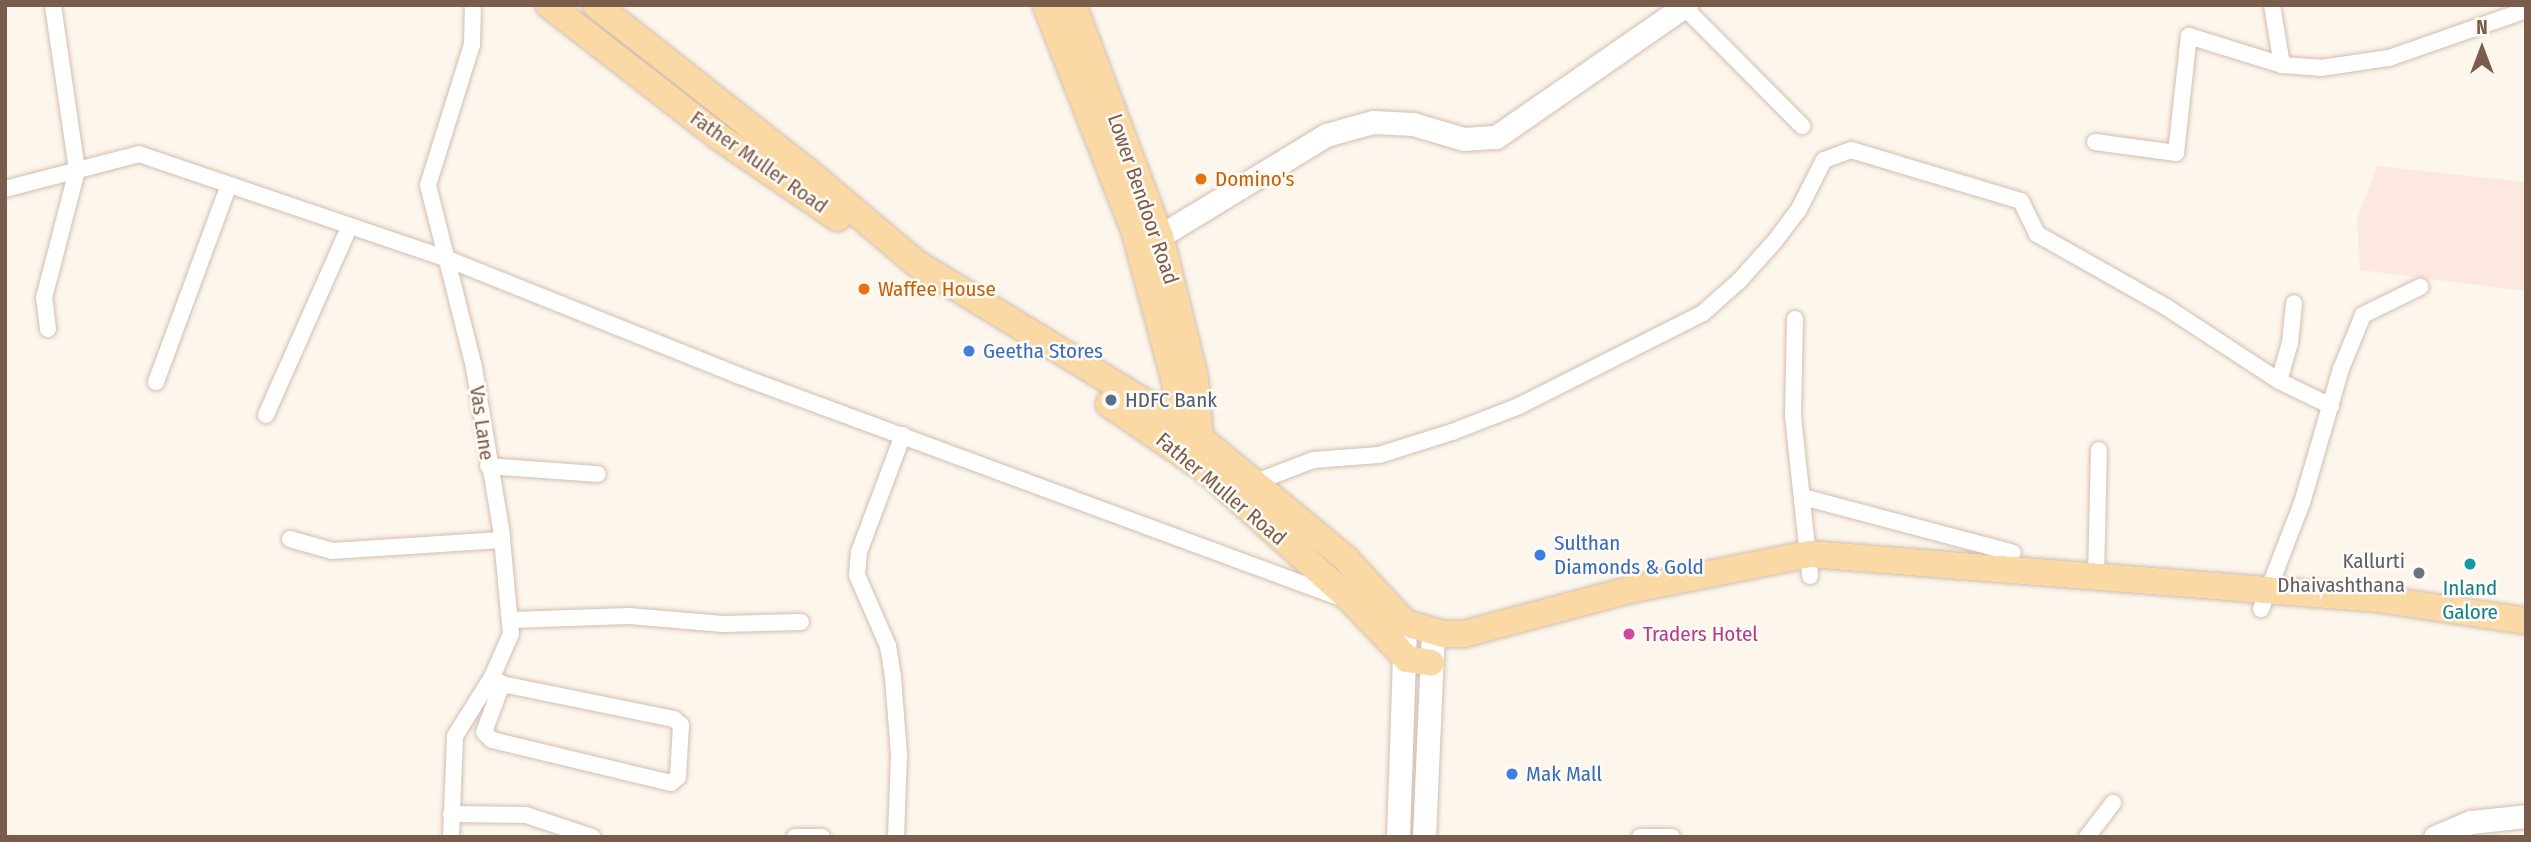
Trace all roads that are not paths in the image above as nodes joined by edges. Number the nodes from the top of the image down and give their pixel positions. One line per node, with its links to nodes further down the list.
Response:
1 (54, 5): 13 (street)
2 (473, 5): 18 (street, Vas Lane)
3 (549, 5): 28 (main road, Father Muller Road)
4 (596, 5): 28 (main road)
5 (1046, 5): 17 (main road)
6 (1073, 5): 17 (main road, Lower Bendoor Road)
7 (2272, 5): 10 (street)
8 (1685, 6): 11 (street); 17 (street)
9 (2526, 10): 10 (street)
10 (2282, 65): 12 (street)
11 (1802, 126)
12 (2095, 142)
13 (77, 170): 14 (street); 15 (street); 22 (street)
14 (229, 185): 16 (street); 24 (street)
15 (5, 189)
16 (349, 228): 18 (street); 26 (street)
17 (1149, 238): 28 (main road, Lower Bendoor Road)
18 (450, 261): 27 (street); 30 (street, Vas Lane)
19 (2420, 287): 25 (street)
20 (2294, 303): 23 (street)
21 (1794, 320): 34 (street)
22 (48, 328)
23 (2279, 381): 25 (street); 32 (street)
24 (156, 382)
25 (2331, 406): 40 (street)
26 (266, 415)
27 (903, 435): 41 (street); 56 (street)
28 (1183, 440): 32 (main road); 33 (main road, Father Muller Road)
29 (2099, 450): 39 (street)
30 (488, 466): 31 (street); 36 (street, Vas Lane)
31 (598, 474)
32 (1254, 483): 33 (street); 45 (main road)
33 (1229, 492): 41 (main road, Father Muller Road)
34 (1803, 497): 37 (street); 38 (street)
35 (290, 540): 36 (street)
36 (502, 540): 42 (street, Vas Lane)
37 (2013, 553)
38 (1810, 565): 39 (main road); 46 (main road)
39 (2096, 578): 40 (main road)
40 (2264, 599): 43 (main road)
41 (1353, 602): 47 (main road, Father Muller Road)
42 (512, 620): 44 (street); 48 (street, Vas Lane)
43 (2526, 621)
44 (801, 622)
45 (1405, 623): 46 (main road); 47 (street)
46 (1433, 631): 47 (street)
47 (1419, 661): 57 (street); 58 (street)
48 (497, 681): 48 (street); 50 (street, Vas Lane)
49 (2113, 803): 61 (street)
50 (451, 814): 52 (street, Vas Lane); 53 (street)
51 (2526, 816): 62 (street)
52 (451, 837)
53 (592, 837)
54 (795, 837): 55 (street)
55 (821, 837)
56 (896, 837)
57 (1398, 837)
58 (1424, 837)
59 (1640, 837): 60 (street)
60 (1672, 837)
61 (2087, 837)
62 (2435, 837)

